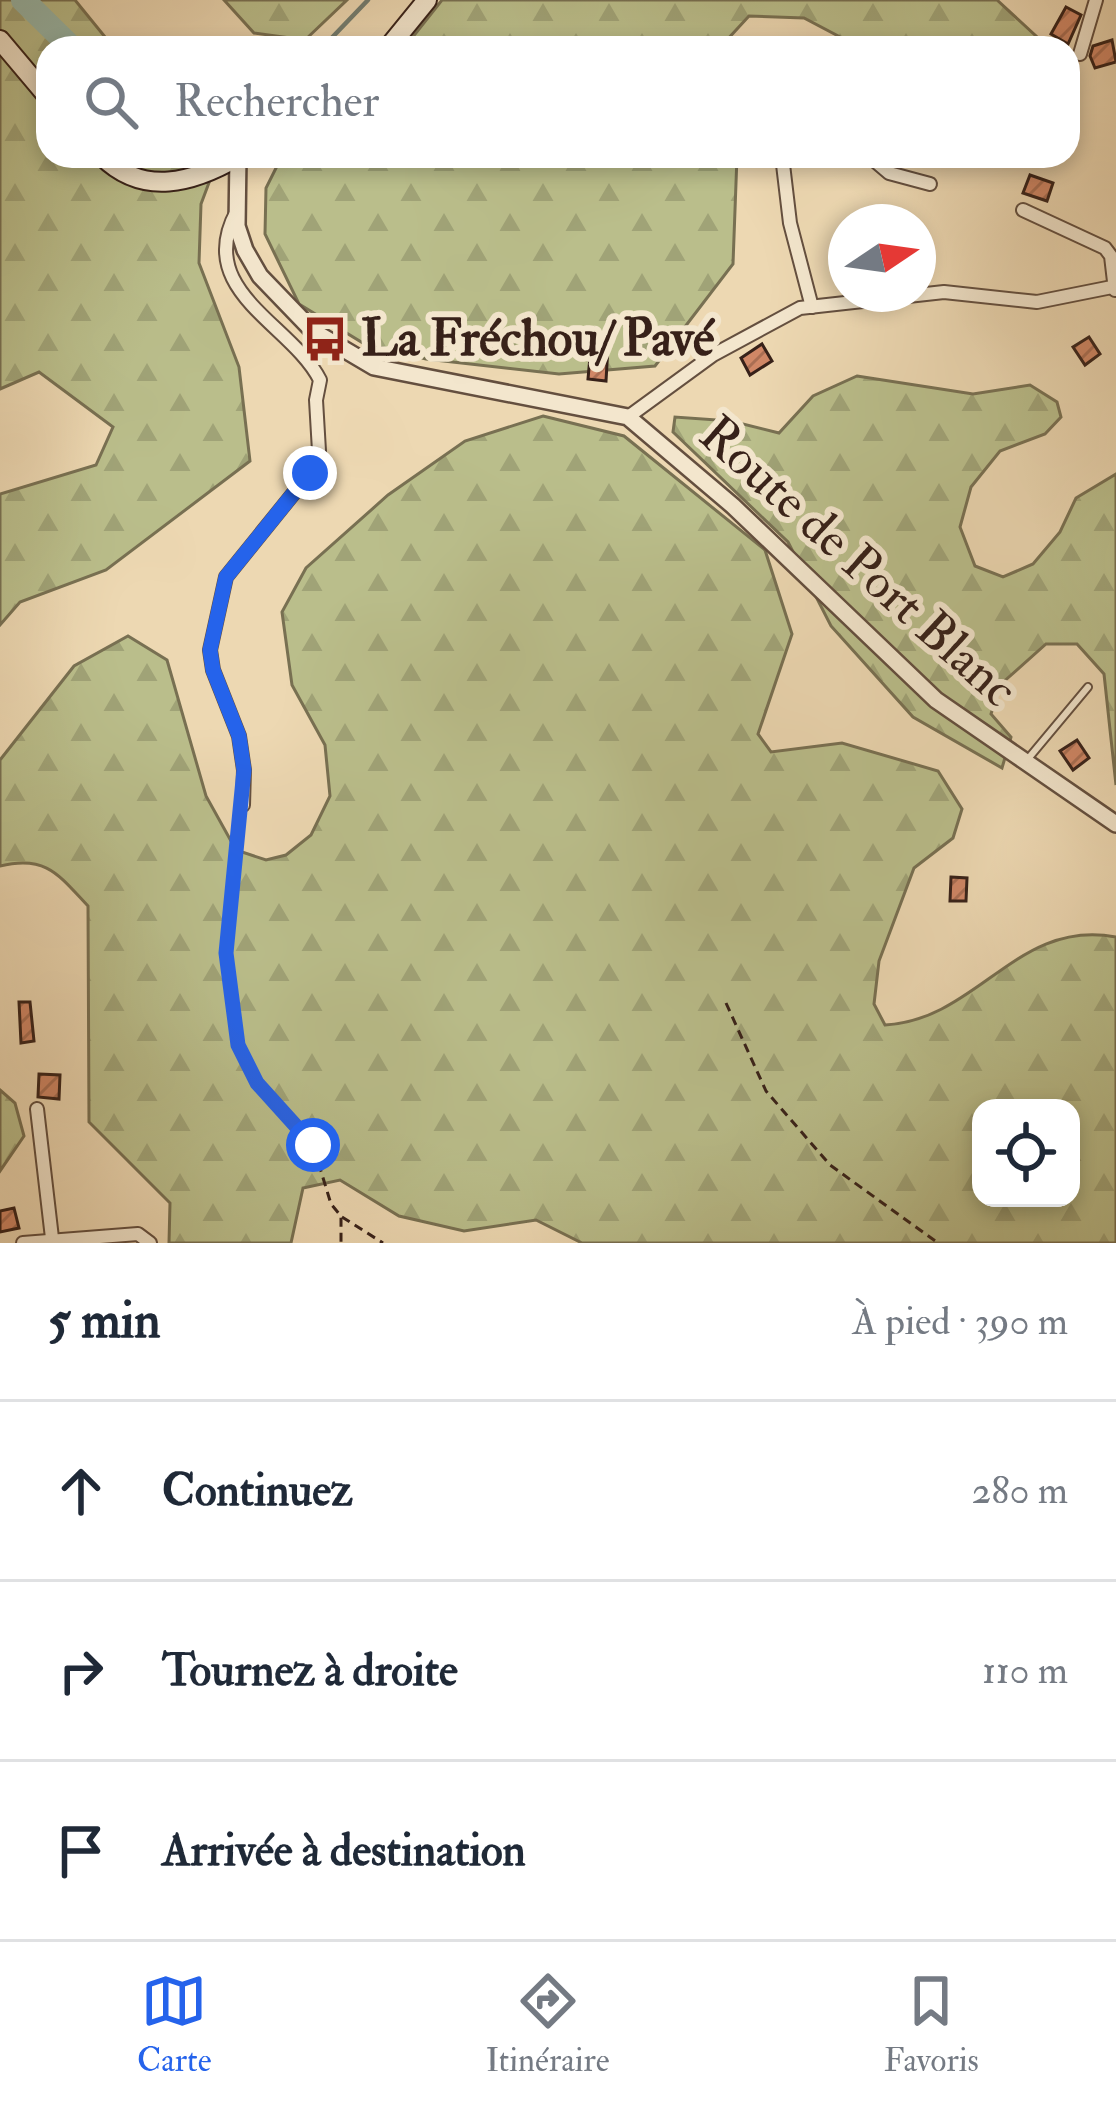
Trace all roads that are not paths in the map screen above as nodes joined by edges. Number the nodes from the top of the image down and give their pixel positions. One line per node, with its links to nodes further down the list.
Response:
1 (427, 0): 3 (main road)
2 (1096, 0): 5 (street)
3 (398, 36)
4 (0, 40): 6 (main road)
5 (1080, 54)
6 (36, 83)
7 (118, 168): 8 (main road)
8 (216, 168)
9 (238, 168): 13 (street, Route de Port Blanc)
10 (783, 168): 16 (street)
11 (883, 168): 12 (street)
12 (930, 184)
13 (237, 210): 17 (street, Route de Port Blanc); 20 (street)
14 (1024, 210): 15 (street)
15 (1114, 289): 16 (street)
16 (812, 307): 17 (street)
17 (628, 417): 19 (street, Route de Port Blanc)
18 (1088, 687): 19 (lane)
19 (1024, 763): 21 (street, Route de Port Blanc)
20 (243, 805)
21 (1116, 824)
22 (37, 1109): 23 (street)
23 (52, 1238): 24 (street); 25 (street)
24 (23, 1243)
25 (150, 1243)

